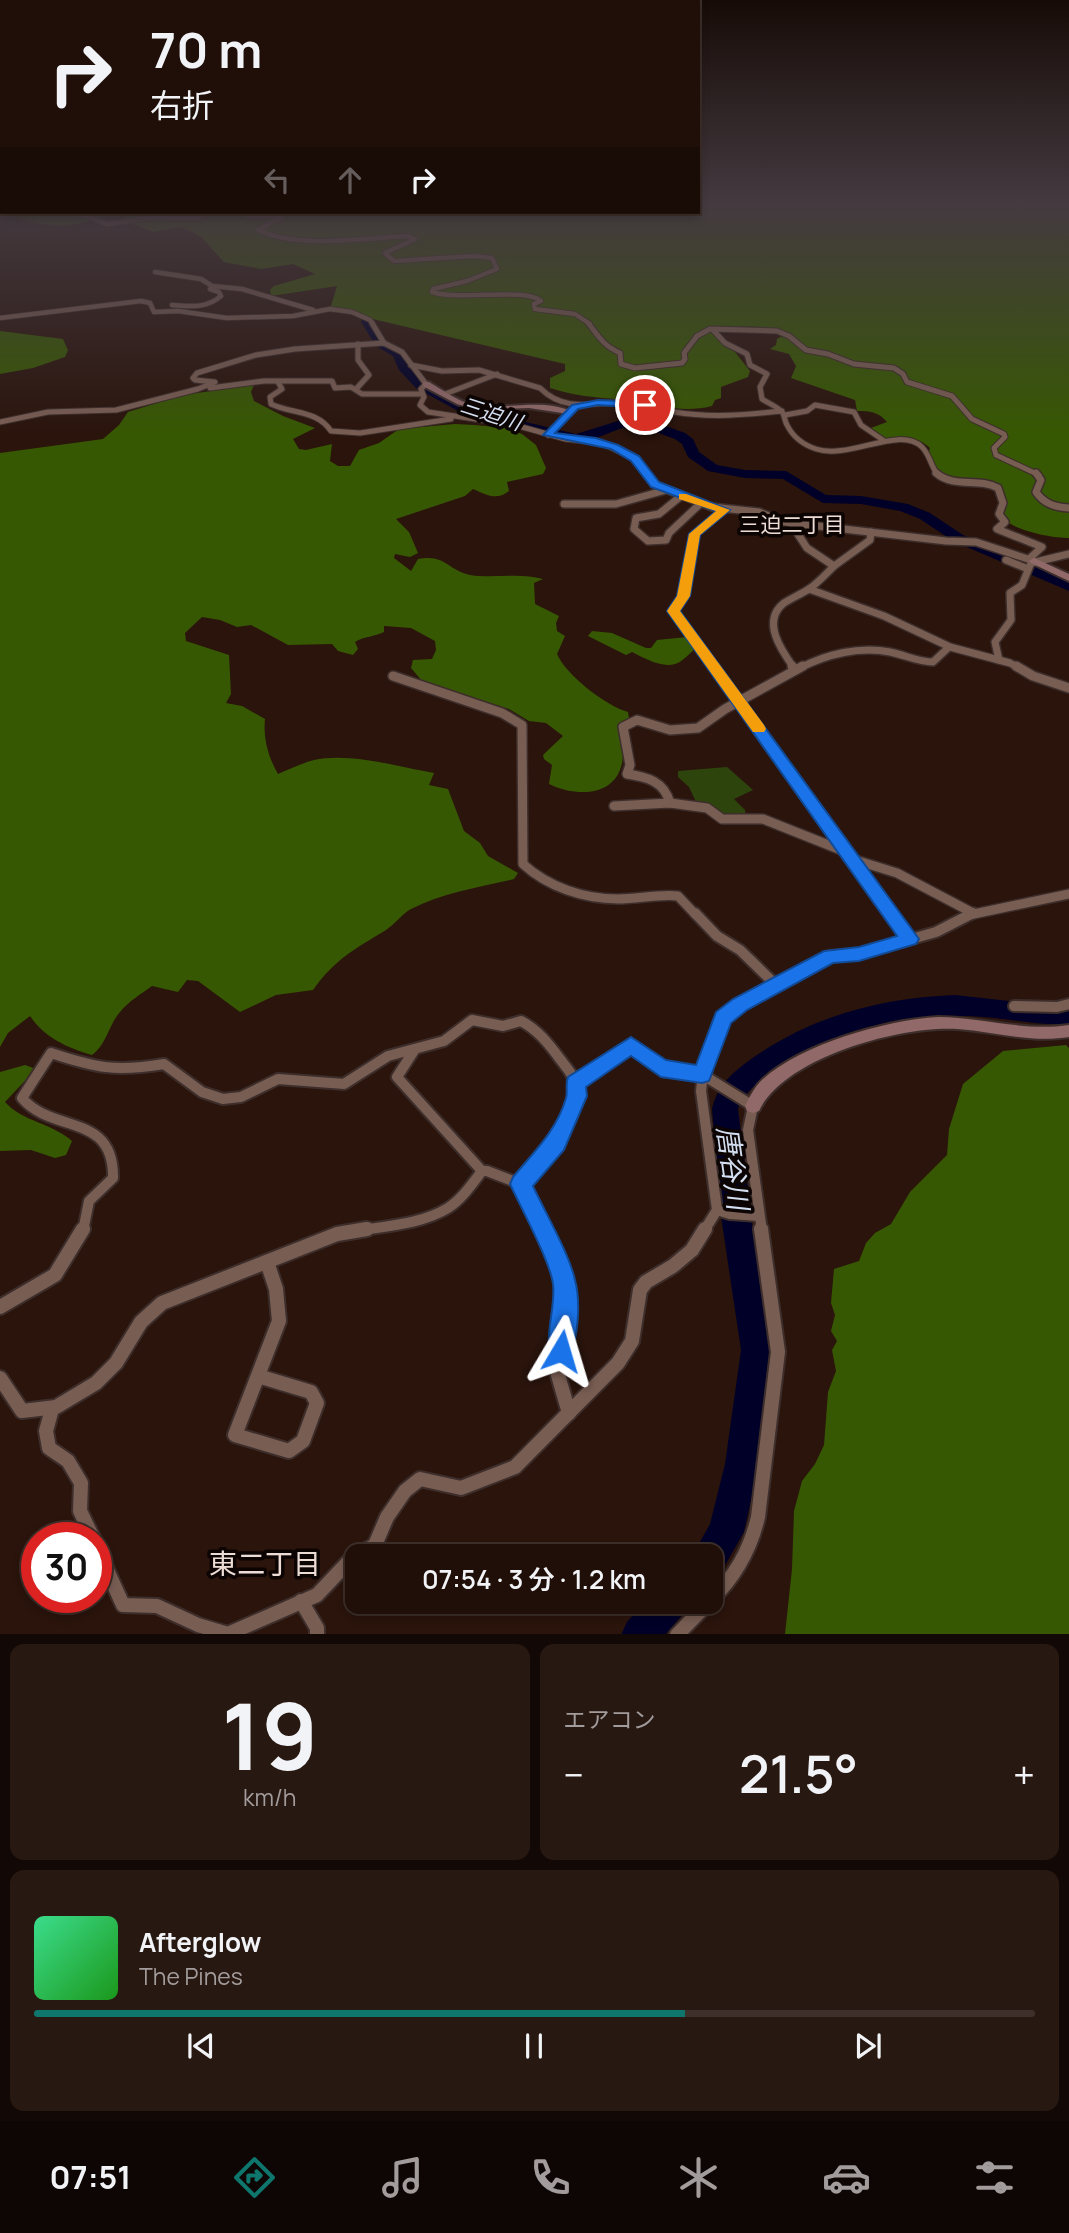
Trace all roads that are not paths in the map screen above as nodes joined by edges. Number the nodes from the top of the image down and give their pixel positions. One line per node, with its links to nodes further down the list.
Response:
1 (206, 282): 3 (street)
2 (460, 282): 7 (street)
3 (212, 286): 4 (street); 5 (street)
4 (153, 308): 5 (street); 6 (street)
5 (315, 311): 8 (street)
6 (0, 318)
7 (735, 330): 18 (street); 27 (street)
8 (381, 343): 9 (street); 10 (street)
9 (358, 344): 14 (street); 15 (street)
10 (411, 365): 11 (street); 13 (street)
11 (497, 374): 16 (street); 17 (street)
12 (278, 382): 14 (street); 15 (street); 20 (street)
13 (423, 388): 15 (street); 16 (street); 20 (street)
14 (198, 389): 19 (street)
15 (356, 389)
16 (445, 394): 17 (street)
17 (572, 409): 18 (street); 21 (street)
18 (784, 413): 22 (street); 22 (street)
19 (0, 422)
20 (494, 422): 21 (street)
21 (550, 434): 23 (street)
22 (883, 440): 31 (street)
23 (666, 490): 24 (street); 26 (street)
24 (681, 496): 25 (street); 25 (street)
25 (701, 503): 28 (street)
26 (564, 505)
27 (1069, 508)
28 (724, 510): 29 (street); 43 (street)
29 (790, 522): 30 (street); 35 (street)
30 (871, 532): 34 (street); 35 (street)
31 (1042, 547): 32 (street); 34 (street)
32 (1067, 555): 34 (street)
33 (1006, 560): 34 (street)
34 (1030, 563): 36 (street); 39 (street)
35 (834, 566): 37 (street)
36 (1069, 578)
37 (809, 589): 38 (street); 40 (street)
38 (949, 647): 39 (street); 40 (street)
39 (999, 660): 42 (street)
40 (795, 670): 43 (street)
41 (393, 676): 50 (street)
42 (1069, 688)
43 (741, 704): 44 (street); 46 (street)
44 (670, 803): 45 (street); 46 (street)
45 (614, 806)
46 (850, 856): 48 (street); 49 (street)
47 (1069, 894): 48 (street)
48 (973, 914): 49 (street)
49 (910, 939): 50 (street)
50 (776, 985): 55 (street)
51 (1069, 1004): 52 (street)
52 (1014, 1006)
53 (1069, 1031): 57 (street)
54 (415, 1049): 56 (street); 58 (street); 63 (street)
55 (702, 1075): 56 (street); 57 (street); 60 (street)
56 (575, 1083): 59 (street)
57 (747, 1102): 61 (street)
58 (482, 1171): 59 (street); 62 (street)
59 (521, 1184): 67 (street)
60 (724, 1212): 61 (street); 67 (street)
61 (753, 1216): 70 (street)
62 (267, 1262): 64 (street); 66 (street)
63 (0, 1307)
64 (258, 1376): 64 (street)
65 (0, 1378): 66 (street)
66 (52, 1409): 68 (street)
67 (569, 1413): 71 (street)
68 (85, 1522)
69 (112, 1581): 71 (street)
70 (723, 1589)
71 (301, 1601): 73 (street)
72 (697, 1614): 74 (street)
73 (317, 1634)
74 (677, 1634)

